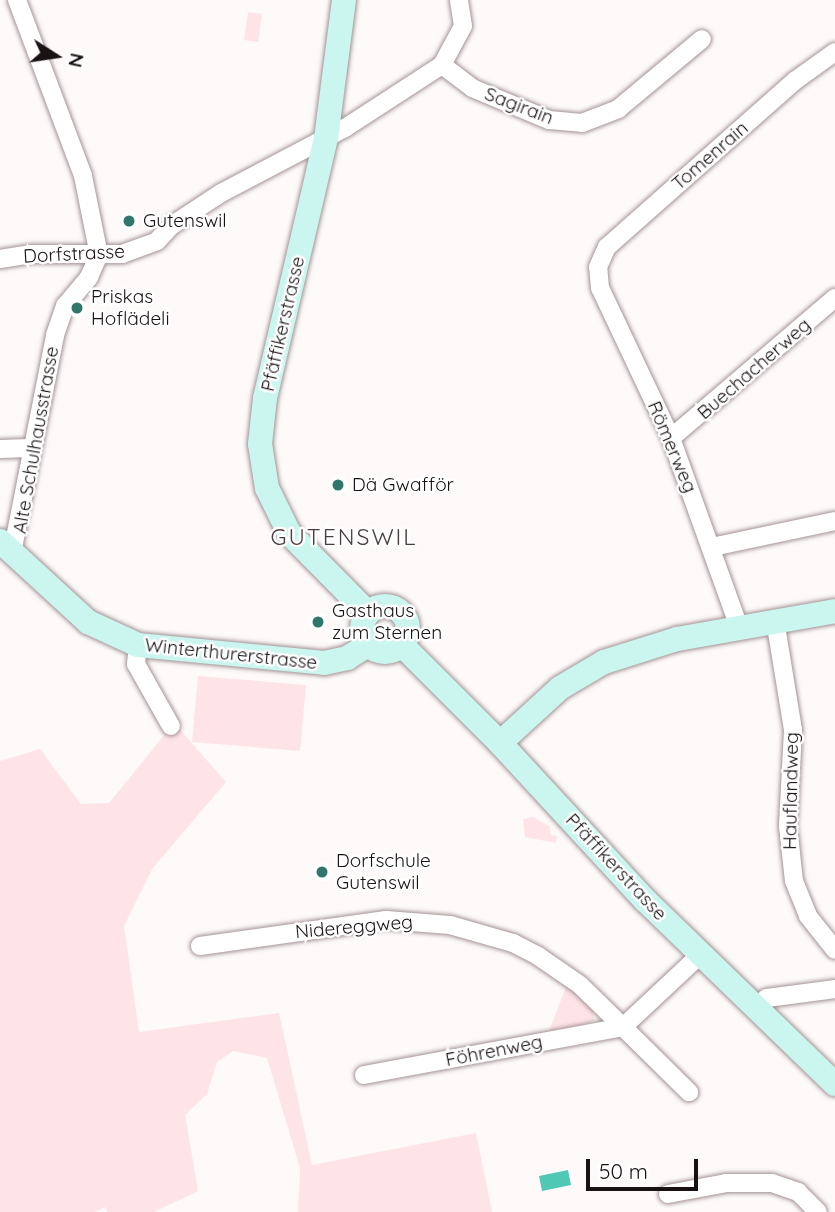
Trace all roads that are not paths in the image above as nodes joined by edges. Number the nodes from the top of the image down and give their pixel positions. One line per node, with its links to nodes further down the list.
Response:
1 (17, 0): 8 (street)
2 (344, 0): 7 (main road, Pfäffikerstrasse)
3 (459, 0): 6 (street)
4 (702, 39): 6 (street, Sagirain)
5 (835, 52): 10 (street, Tomenrain)
6 (442, 65): 7 (street, Dorfstrasse)
7 (326, 138): 8 (street, Dorfstrasse); 19 (main road, Pfäffikerstrasse)
8 (99, 255): 9 (street, Dorfstrasse); 13 (street, Alte Schulhausstrasse)
9 (0, 259)
10 (598, 271): 12 (street, Römerweg)
11 (835, 298): 12 (street, Buechacherweg)
12 (671, 438): 17 (street, Römerweg)
13 (30, 448): 14 (street); 16 (street, Alte Schulhausstrasse)
14 (0, 449)
15 (835, 521): 17 (street)
16 (10, 541): 22 (main road, Winterthurerstrasse)
17 (712, 547): 21 (street, Römerweg)
18 (835, 611): 20 (main road)
19 (368, 613): 23 (main road); 24 (main road)
20 (775, 620): 21 (main road); 28 (street, Hauflandweg)
21 (739, 627): 26 (main road)
22 (138, 645): 23 (main road, Winterthurerstrasse); 25 (street)
23 (368, 645): 24 (main road)
24 (402, 645): 26 (main road, Pfäffikerstrasse)
25 (171, 726)
26 (500, 743): 29 (main road, Pfäffikerstrasse)
27 (200, 946): 32 (street, Nidereggweg)
28 (835, 950)
29 (700, 955): 31 (main road, Pfäffikerstrasse); 32 (street)
30 (835, 989): 31 (street)
31 (754, 1008): 34 (main road, Pfäffikerstrasse)
32 (623, 1027): 33 (street, Föhrenweg); 35 (street, Nidereggweg)
33 (364, 1075)
34 (835, 1084)
35 (689, 1092)
36 (668, 1194): 37 (street)
37 (818, 1212)

